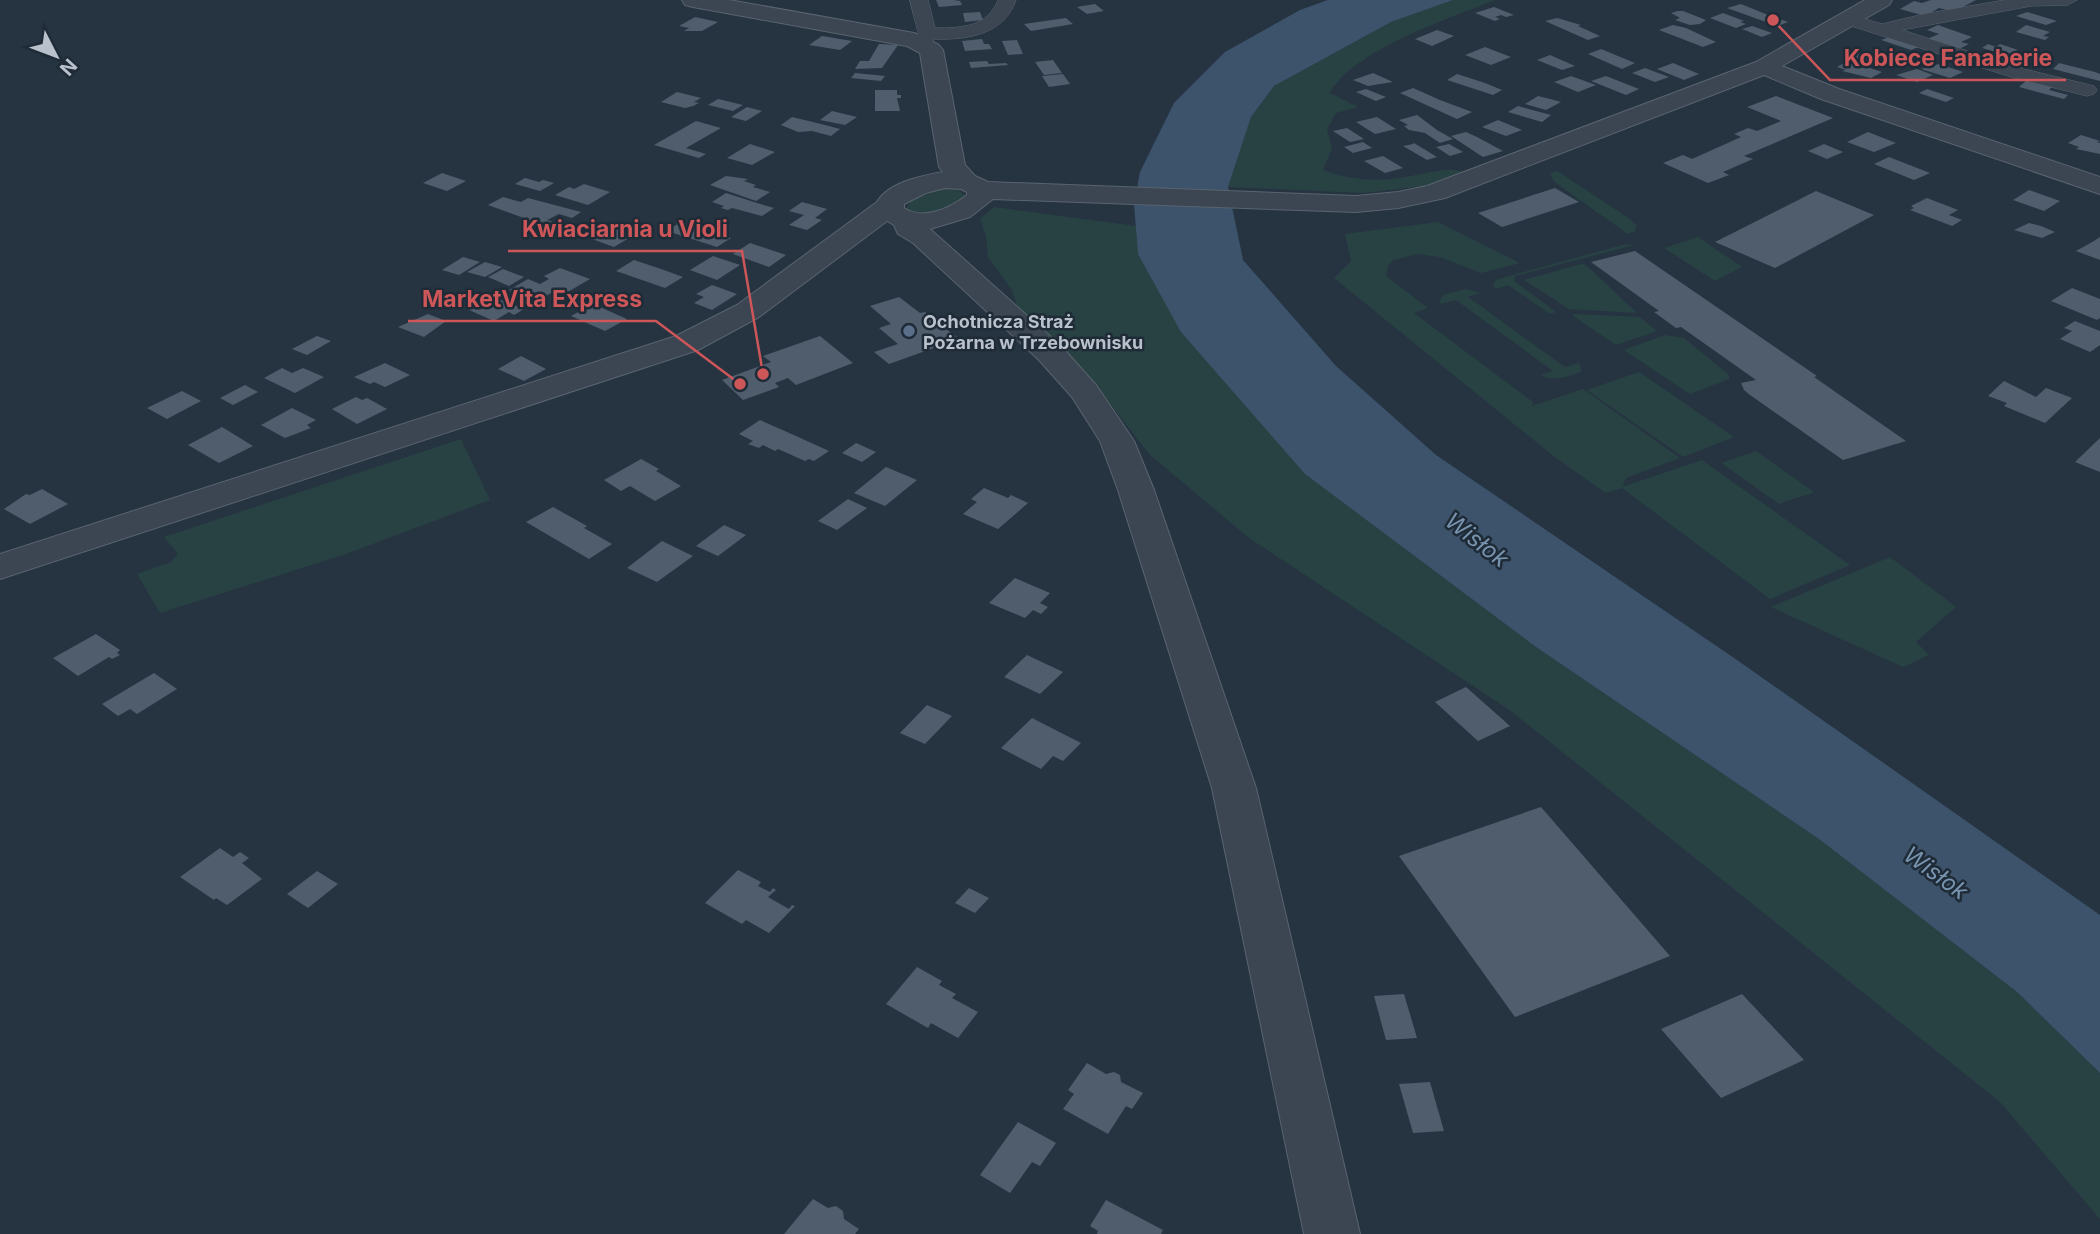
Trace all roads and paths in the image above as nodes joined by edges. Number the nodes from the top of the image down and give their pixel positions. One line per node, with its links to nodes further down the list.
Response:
1 (693, 0): 9 (street)
2 (919, 0): 9 (street)
3 (1007, 0): 9 (street)
4 (2068, 0): 7 (street)
5 (1877, 2): 6 (street); 7 (street)
6 (1848, 19): 8 (street); 10 (street)
7 (1924, 19): 8 (street)
8 (1884, 29): 11 (street)
9 (925, 38): 12 (street)
10 (1763, 67): 12 (street); 13 (street)
11 (2087, 90)
12 (958, 180): 14 (street); 14 (street)
13 (2100, 186)
14 (912, 221): 15 (street); 16 (street)
15 (0, 567)
16 (1332, 1234)

